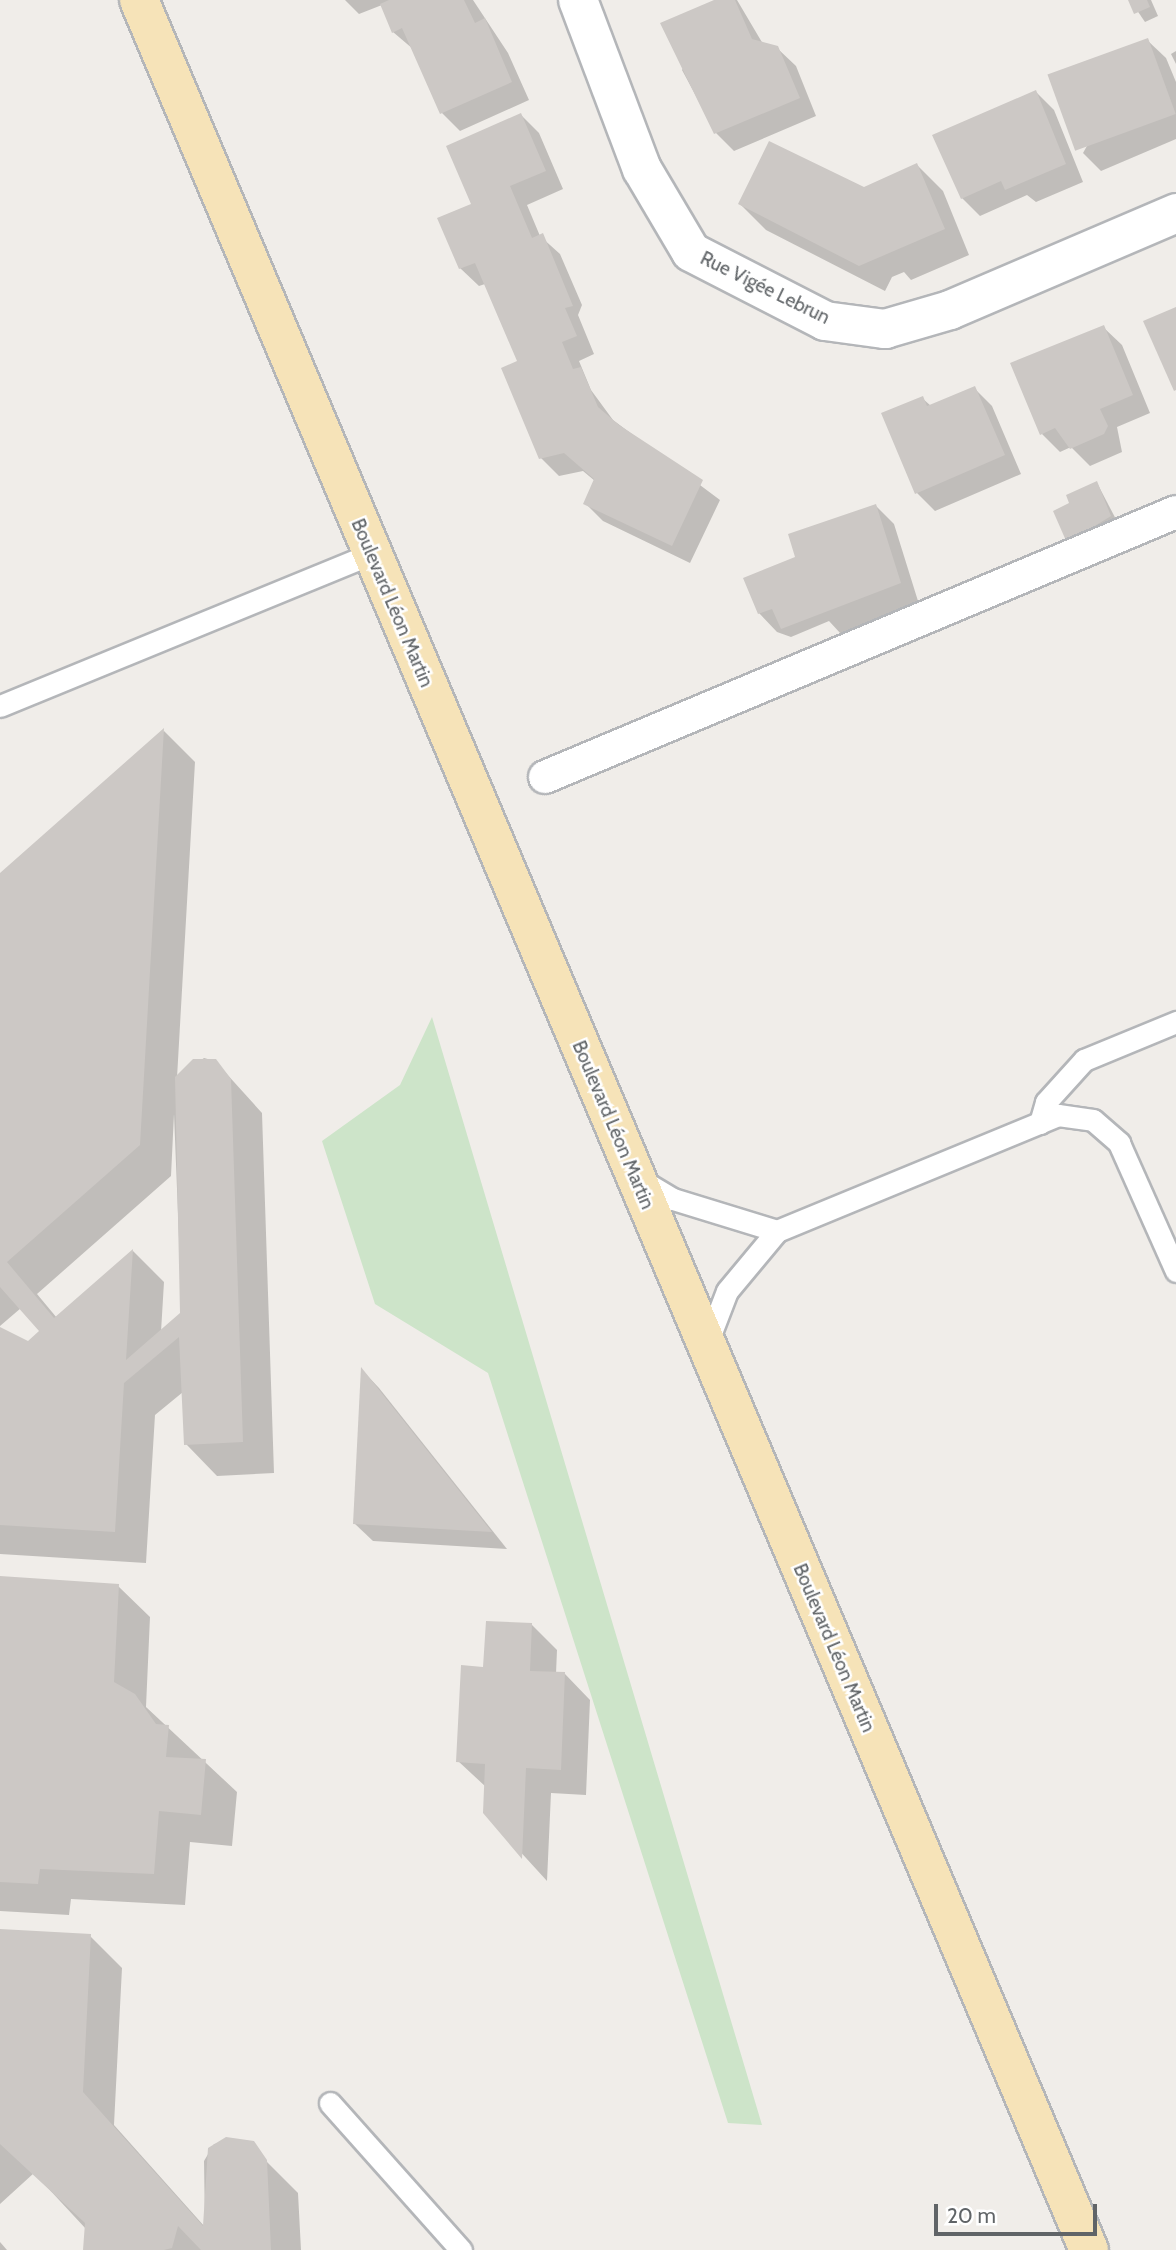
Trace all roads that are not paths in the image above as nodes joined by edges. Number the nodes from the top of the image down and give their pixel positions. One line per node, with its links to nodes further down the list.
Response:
1 (139, 0): 5 (main road, Boulevard Léon Martin)
2 (578, 0): 3 (street, Rue Vigée Lebrun)
3 (1176, 213)
4 (1176, 512): 7 (street)
5 (371, 554): 6 (lane); 10 (main road, Boulevard Léon Martin)
6 (0, 706)
7 (545, 777)
8 (1176, 1022): 9 (lane)
9 (1040, 1123): 11 (lane); 12 (lane)
10 (634, 1175): 11 (lane); 13 (main road, Boulevard Léon Martin)
11 (777, 1231): 13 (lane)
12 (1176, 1270)
13 (706, 1345): 16 (main road, Boulevard Léon Martin)
14 (330, 2103): 15 (lane)
15 (461, 2250)
16 (1089, 2250)

